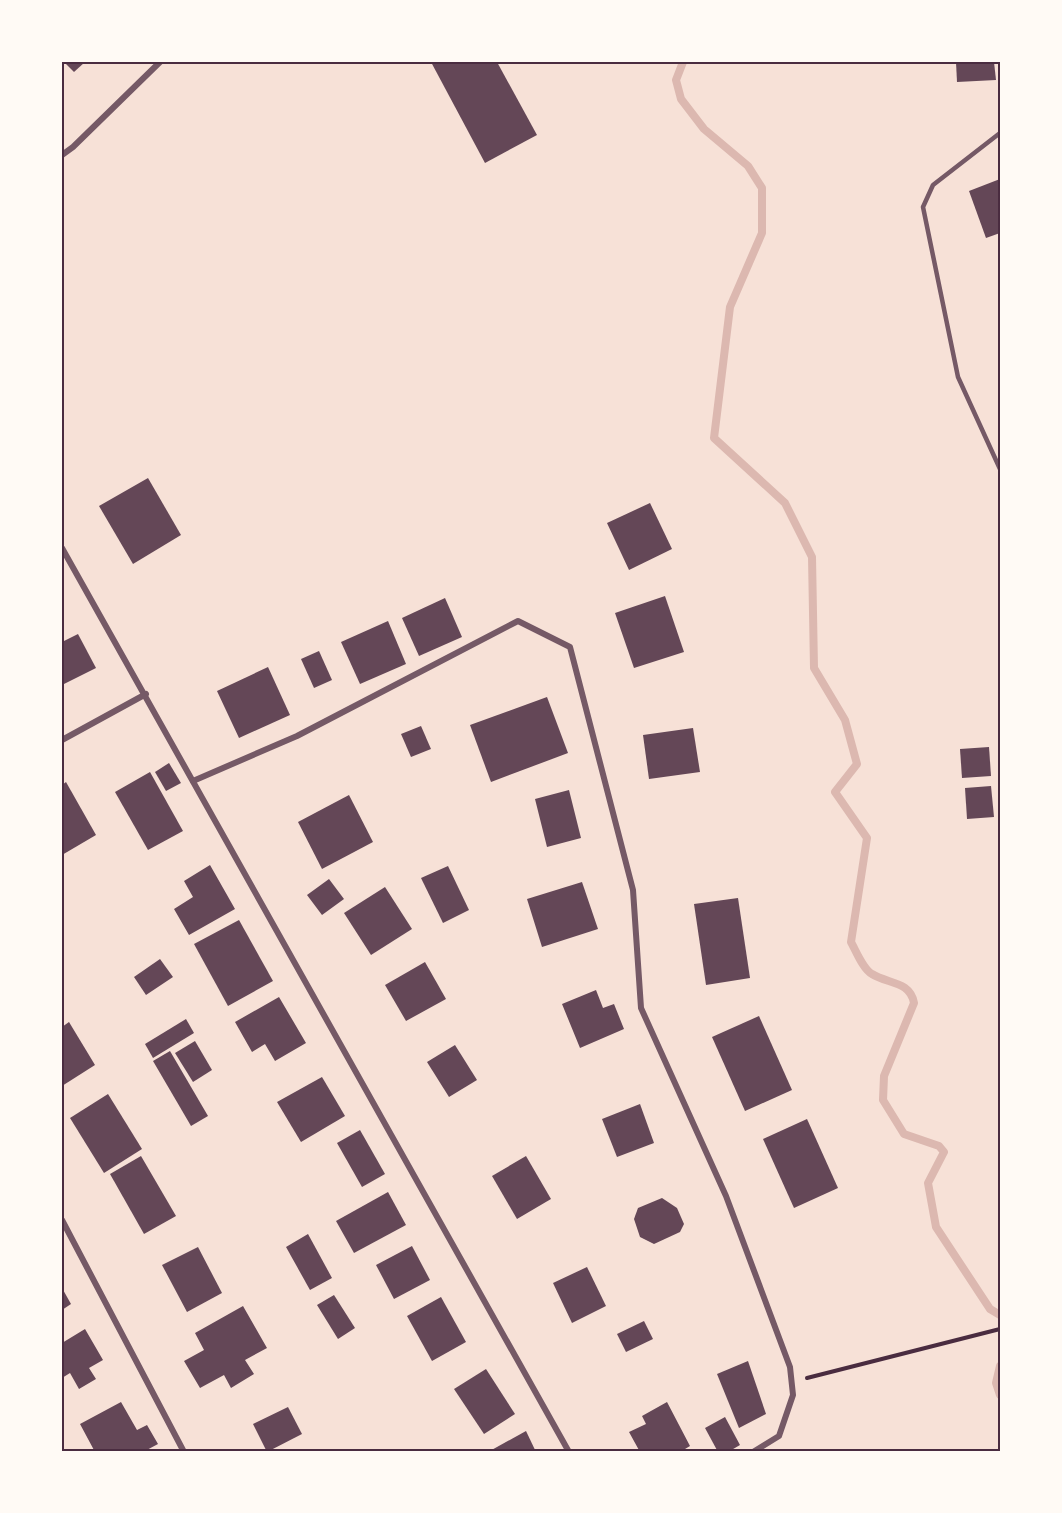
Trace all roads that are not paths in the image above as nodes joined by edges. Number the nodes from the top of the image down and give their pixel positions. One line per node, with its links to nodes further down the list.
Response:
1 (160, 62): 3 (street)
2 (1000, 133): 4 (lane)
3 (62, 155)
4 (1000, 469)
5 (62, 548): 6 (street)
6 (146, 694): 7 (street); 8 (street)
7 (62, 741)
8 (193, 781): 11 (street); 12 (street)
9 (62, 1220): 10 (street)
10 (184, 1452)
11 (569, 1452)
12 (753, 1452)

